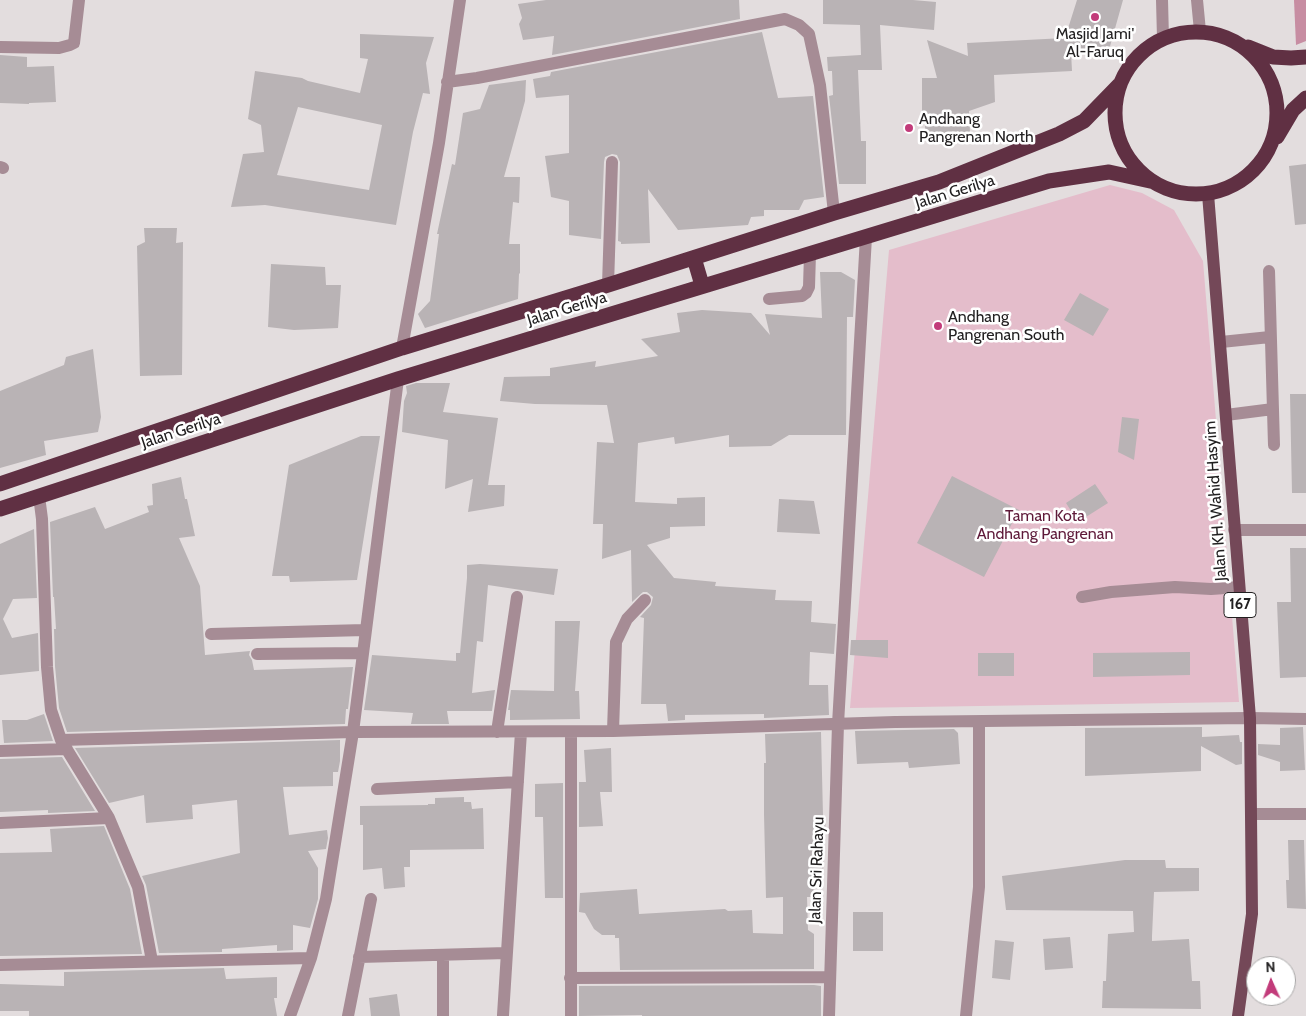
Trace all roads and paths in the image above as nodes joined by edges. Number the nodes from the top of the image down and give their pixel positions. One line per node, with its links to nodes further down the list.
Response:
1 (79, 0): 8 (street)
2 (460, 0): 10 (street)
3 (1162, 0): 6 (street)
4 (1197, 0): 5 (street)
5 (1200, 31): 6 (highway); 7 (highway)
6 (1163, 38): 11 (highway)
7 (1238, 42): 9 (highway); 13 (highway)
8 (0, 47)
9 (1306, 57)
10 (447, 82): 17 (street); 27 (street)
11 (1119, 85): 15 (highway); 17 (highway, Jalan Gerilya)
12 (1306, 98): 13 (highway)
13 (1266, 156): 16 (highway)
14 (612, 162): 22 (street)
15 (1150, 181): 16 (highway); 18 (highway, Jalan Gerilya)
16 (1208, 194): 26 (main road, Jalan KH. Wahid Hasyim / 167)
17 (834, 213): 20 (highway, Jalan Gerilya)
18 (866, 237): 19 (highway, Jalan Gerilya); 48 (street, Jalan Sri Rahayu)
19 (810, 254): 23 (highway, Jalan Gerilya); 24 (street)
20 (694, 258): 22 (highway, Jalan Gerilya); 23 (highway)
21 (1269, 271): 25 (street)
22 (608, 285): 27 (highway, Jalan Gerilya)
23 (702, 286): 28 (highway, Jalan Gerilya)
24 (769, 298)
25 (1270, 337): 26 (street); 29 (street)
26 (1221, 342): 30 (main road, Jalan KH. Wahid Hasyim / 167)
27 (402, 348): 32 (highway, Jalan Gerilya)
28 (398, 379): 33 (highway, Jalan Gerilya); 41 (street)
29 (1273, 410): 30 (street); 31 (street)
30 (1226, 415): 35 (main road, Jalan KH. Wahid Hasyim / 167)
31 (1274, 445)
32 (4, 483): 34 (highway)
33 (39, 496): 34 (highway, Jalan Gerilya); 54 (street)
34 (7, 507)
35 (1234, 530): 36 (street); 37 (main road, Jalan KH. Wahid Hasyim / 167)
36 (1306, 530)
37 (1239, 587): 39 (street); 45 (main road, Jalan KH. Wahid Hasyim / 167)
38 (517, 597): 51 (street)
39 (1082, 597)
40 (645, 600): 49 (street)
41 (365, 630): 42 (street); 43 (street)
42 (210, 634)
43 (362, 653): 44 (street); 50 (street)
44 (257, 654)
45 (1250, 718): 46 (street); 47 (street); 58 (main road, Jalan KH. Wahid Hasyim / 167)
46 (1306, 719)
47 (979, 722): 48 (street); 77 (street)
48 (838, 724): 49 (street); 69 (street, Jalan Sri Rahayu)
49 (614, 731): 53 (street)
50 (353, 732): 51 (street); 54 (street); 66 (street)
51 (497, 732): 52 (street)
52 (521, 732): 53 (street); 56 (street)
53 (571, 732): 70 (street)
54 (64, 744): 55 (street); 60 (street)
55 (0, 751)
56 (518, 782): 57 (street); 63 (street)
57 (377, 789)
58 (1252, 814): 59 (street); 78 (main road, Jalan KH. Wahid Hasyim / 167)
59 (1306, 814)
60 (109, 818): 61 (street); 67 (street)
61 (0, 823)
62 (371, 899): 65 (street)
63 (507, 953): 64 (street); 71 (street)
64 (443, 955): 65 (street); 74 (street)
65 (360, 957): 73 (street)
66 (311, 958): 67 (street); 72 (street)
67 (152, 961): 68 (street)
68 (0, 965)
69 (830, 977): 70 (street); 76 (street, Jalan Sri Rahayu)
70 (570, 978): 75 (street)
71 (504, 1015)
72 (290, 1016)
73 (348, 1016)
74 (443, 1016)
75 (571, 1016)
76 (829, 1016)
77 (966, 1016)
78 (1238, 1016)

